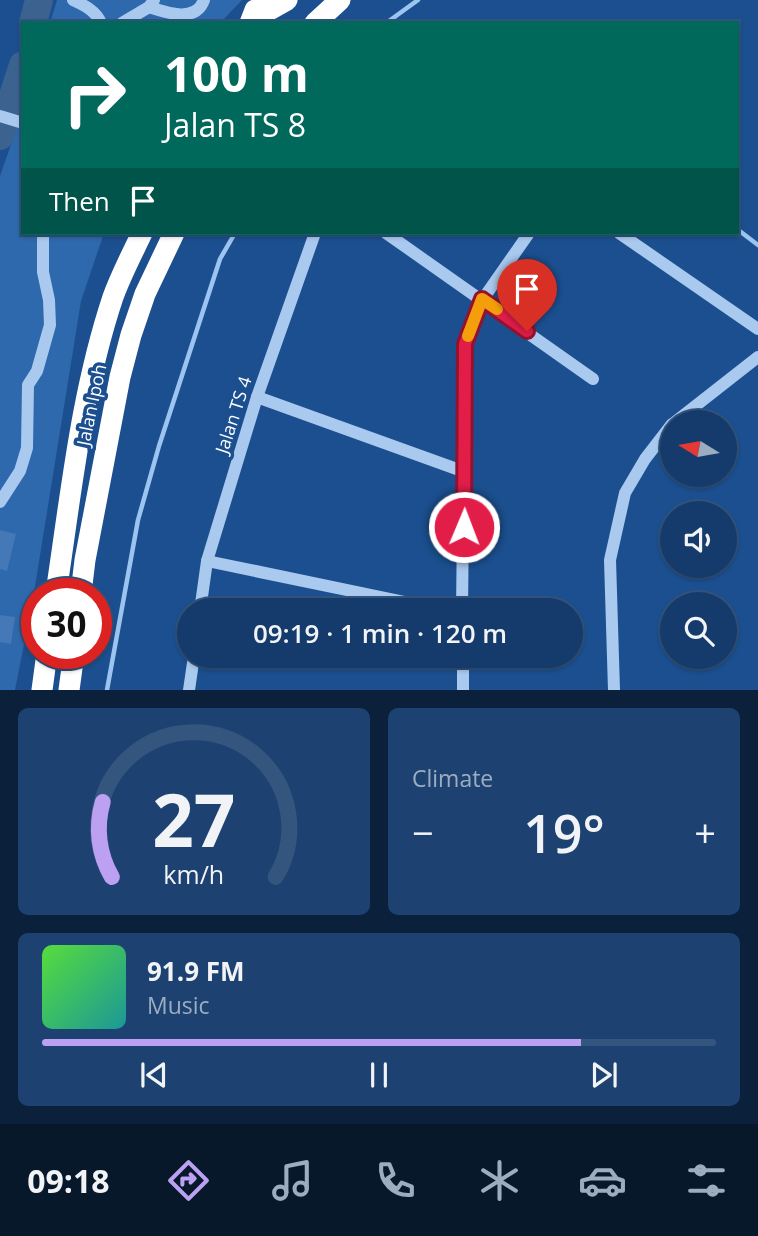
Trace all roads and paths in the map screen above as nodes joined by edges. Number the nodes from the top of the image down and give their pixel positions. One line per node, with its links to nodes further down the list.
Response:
1 (73, 0): 8 (street)
2 (204, 0): 6 (street)
3 (287, 0): 7 (highway)
4 (297, 0): 10 (highway)
5 (340, 0): 11 (highway)
6 (151, 4): 9 (street)
7 (253, 11)
8 (100, 21)
9 (125, 21)
10 (277, 21)
11 (317, 21)
12 (0, 116): 13 (street)
13 (19, 123)
14 (43, 235): 29 (street)
15 (141, 235): 31 (highway, Jalan Ipoh)
16 (173, 235): 32 (highway, Jalan Ipoh)
17 (314, 235): 25 (street, Jalan TS 4)
18 (389, 235): 21 (street)
19 (528, 235): 21 (street)
20 (623, 235): 22 (street)
21 (482, 299): 24 (street); 28 (street)
22 (758, 329)
23 (758, 356): 26 (street)
24 (593, 379)
25 (257, 397): 28 (street); 30 (street, Jalan TS 4)
26 (689, 410)
27 (660, 439): 44 (street)
28 (466, 472): 35 (street)
29 (0, 502)
30 (207, 561): 33 (street, Jalan TS 4); 34 (street)
31 (58, 578)
32 (83, 578)
33 (202, 598)
34 (385, 598)
35 (462, 598)
36 (192, 668): 42 (street)
37 (463, 668): 43 (street)
38 (45, 669): 40 (highway)
39 (72, 669): 41 (highway)
40 (42, 690)
41 (69, 690)
42 (189, 690)
43 (463, 690)
44 (614, 690)

